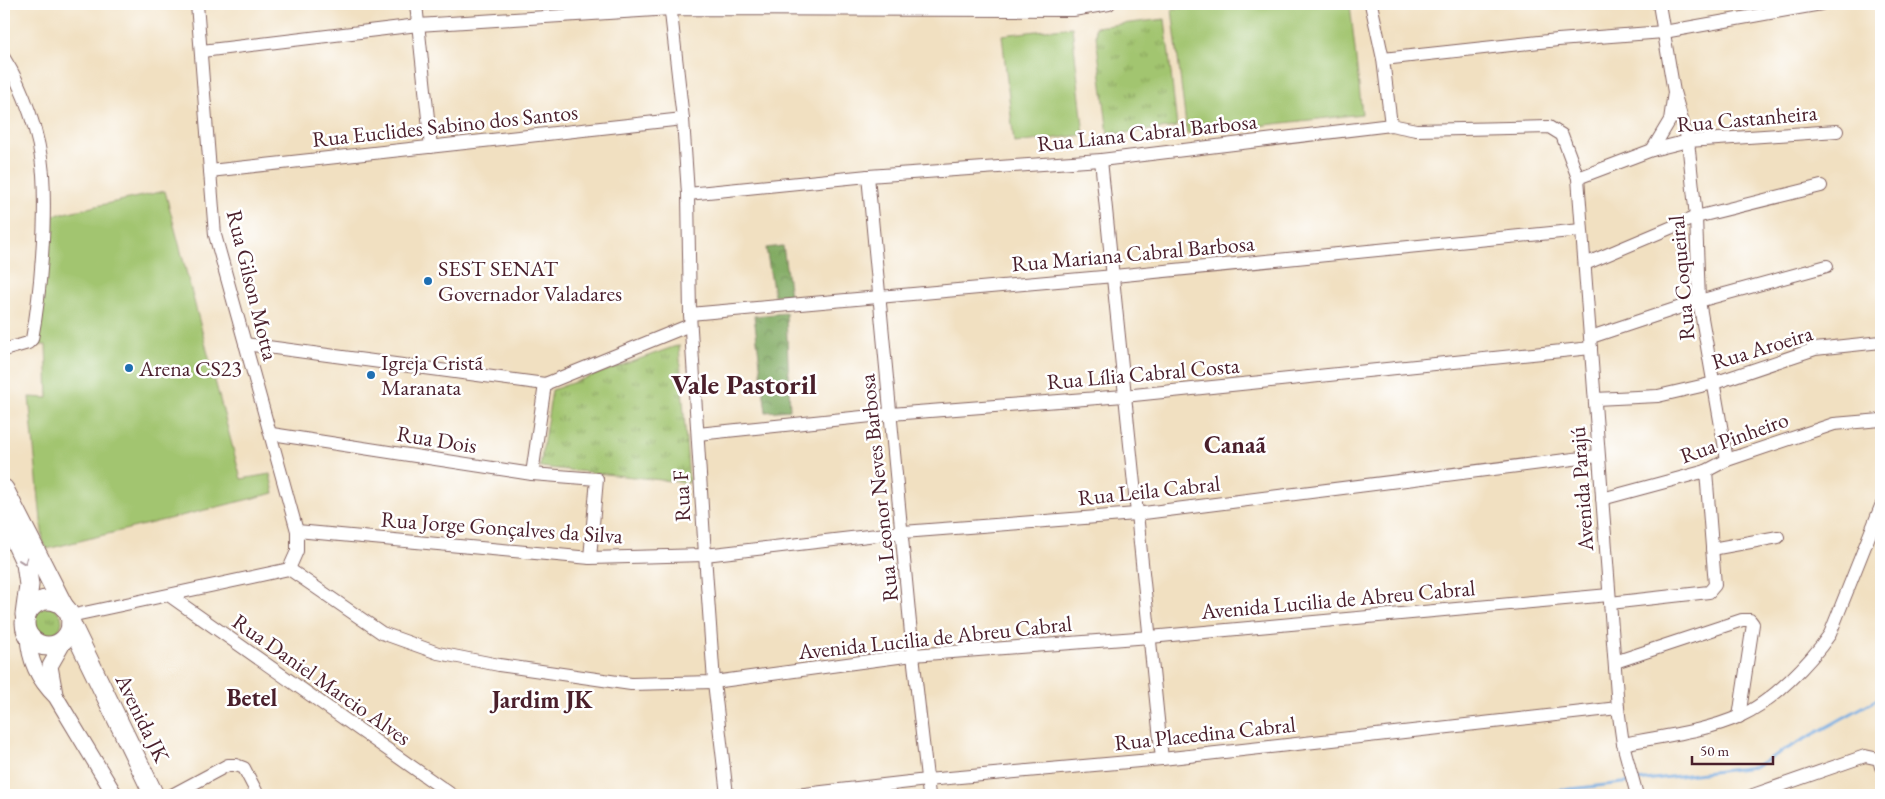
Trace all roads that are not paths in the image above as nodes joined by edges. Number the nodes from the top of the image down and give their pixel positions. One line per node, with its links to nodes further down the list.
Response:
1 (197, 4): 10 (street, Rua Gilson Motta)
2 (416, 4): 8 (street)
3 (1109, 4): 7 (street)
4 (1371, 4): 12 (street)
5 (1659, 4): 9 (street)
6 (1821, 4): 9 (street)
7 (670, 6): 8 (street); 14 (street, Rua F)
8 (418, 25): 10 (street); 18 (street)
9 (1664, 32): 12 (street); 13 (street)
10 (202, 51): 21 (street, Rua Gilson Motta)
11 (4, 58): 37 (street)
12 (1383, 59): 15 (street)
13 (1674, 92): 17 (street, Rua Coqueiral); 19 (street)
14 (683, 119): 18 (street, Rua Euclides Sabino dos Santos); 25 (street, Rua F)
15 (1391, 125): 20 (street, Rua Liana Cabral Barbosa); 23 (street, Rua Liana Cabral Barbosa)
16 (1837, 131): 17 (street, Rua Castanheira)
17 (1688, 141): 19 (street, Rua Castanheira); 26 (street, Rua Coqueiral)
18 (431, 147): 21 (street, Rua Euclides Sabino dos Santos)
19 (1652, 150): 23 (street, Rua Castanheira)
20 (1101, 160): 22 (street, Rua Liana Cabral Barbosa); 30 (street)
21 (210, 171): 36 (street, Rua Gilson Motta)
22 (868, 176): 25 (street, Rua Liana Cabral Barbosa); 31 (street, Rua Leonor Neves Barbosa)
23 (1578, 178): 27 (street, Avenida Parajú)
24 (1821, 186): 26 (street)
25 (688, 194): 33 (street, Rua F)
26 (1696, 217): 28 (street); 32 (street, Rua Coqueiral)
27 (1581, 230): 28 (street, Avenida Parajú); 30 (street, Rua Mariana Cabral Barbosa)
28 (1585, 264): 34 (street, Avenida Parajú)
29 (1826, 266): 32 (street, Rua Lília Cabral Costa)
30 (1114, 276): 31 (street, Rua Mariana Cabral Barbosa); 40 (street)
31 (879, 297): 33 (street, Rua Mariana Cabral Barbosa); 42 (street, Rua Leonor Neves Barbosa)
32 (1699, 301): 34 (street, Rua Lília Cabral Costa); 38 (street, Rua Coqueiral)
33 (690, 320): 39 (street, Rua Mariana Cabral Barbosa); 45 (street, Rua F)
34 (1591, 342): 40 (street, Rua Lília Cabral Costa); 41 (street, Avenida Parajú)
35 (1881, 342): 38 (street, Rua Aroeira)
36 (245, 344): 39 (street); 44 (street, Rua Gilson Motta)
37 (4, 350)
38 (1714, 383): 41 (street, Rua Aroeira); 47 (street, Rua Coqueiral)
39 (545, 384): 49 (street)
40 (1124, 396): 42 (street, Rua Lília Cabral Costa); 53 (street)
41 (1595, 399): 46 (street, Avenida Parajú)
42 (891, 414): 45 (street, Rua Lília Cabral Costa); 56 (street, Rua Leonor Neves Barbosa)
43 (1881, 420): 47 (street, Rua Pinheiro)
44 (272, 434): 49 (street, Rua Dois); 55 (street, Rua Gilson Motta)
45 (698, 434): 59 (street, Rua F)
46 (1598, 456): 51 (street, Avenida Parajú); 53 (street, Rua Leila Cabral)
47 (1727, 460): 48 (street, Rua Pinheiro)
48 (1706, 471): 51 (street, Rua Pinheiro); 58 (street)
49 (532, 474): 60 (street, Rua Dois)
50 (4, 489): 65 (main road, Avenida JK)
51 (1602, 499): 63 (street, Avenida Parajú)
52 (1881, 506): 74 (street)
53 (1136, 514): 56 (street, Rua Leila Cabral); 66 (street)
54 (4, 517): 64 (main road, one-way to 64)
55 (297, 531): 60 (street, Rua Jorge Gonçalves da Silva); 61 (street, Rua Gilson Motta)
56 (903, 532): 59 (street, Rua Leila Cabral); 68 (street, Rua Leonor Neves Barbosa)
57 (1778, 537): 58 (street)
58 (1712, 549): 63 (street, Avenida Lucilia de Abreu Cabral)
59 (704, 555): 60 (street, Rua Jorge Gonçalves da Silva); 71 (street, Rua F)
60 (590, 558)
61 (289, 569): 62 (street); 71 (street, Avenida Lucilia de Abreu Cabral)
62 (170, 596): 65 (street); 83 (street, Rua Daniel Marcio Alves)
63 (1609, 599): 66 (street, Avenida Lucilia de Abreu Cabral); 70 (street, Avenida Parajú)
64 (26, 615): 65 (main road); 67 (main road)
65 (65, 628): 67 (main road); 69 (main road, Avenida JK); 69 (main road, Avenida JK); 72 (street)
66 (1150, 637): 68 (street, Avenida Lucilia de Abreu Cabral); 76 (street)
67 (33, 640): 72 (street)
68 (913, 655): 71 (street, Avenida Lucilia de Abreu Cabral); 78 (street, Rua Leonor Neves Barbosa)
69 (89, 662): 80 (main road, Avenida JK)
70 (1615, 662): 73 (street, Avenida Parajú); 74 (street)
71 (714, 682): 84 (street, Rua F)
72 (56, 697): 79 (street)
73 (1618, 708): 75 (street, Avenida Parajú); 76 (street, Rua Placedina Cabral)
74 (1739, 717): 75 (street)
75 (1624, 744): 87 (street, Avenida Parajú)
76 (1162, 759): 78 (street, Rua Placedina Cabral)
77 (1881, 767): 88 (street)
78 (928, 780): 85 (street, Rua Placedina Cabral); 86 (street, Rua Leonor Neves Barbosa)
79 (115, 795)
80 (154, 795)
81 (172, 795): 82 (street)
82 (258, 795)
83 (452, 795)
84 (728, 795)
85 (796, 795)
86 (929, 795)
87 (1637, 795)
88 (1753, 795)

